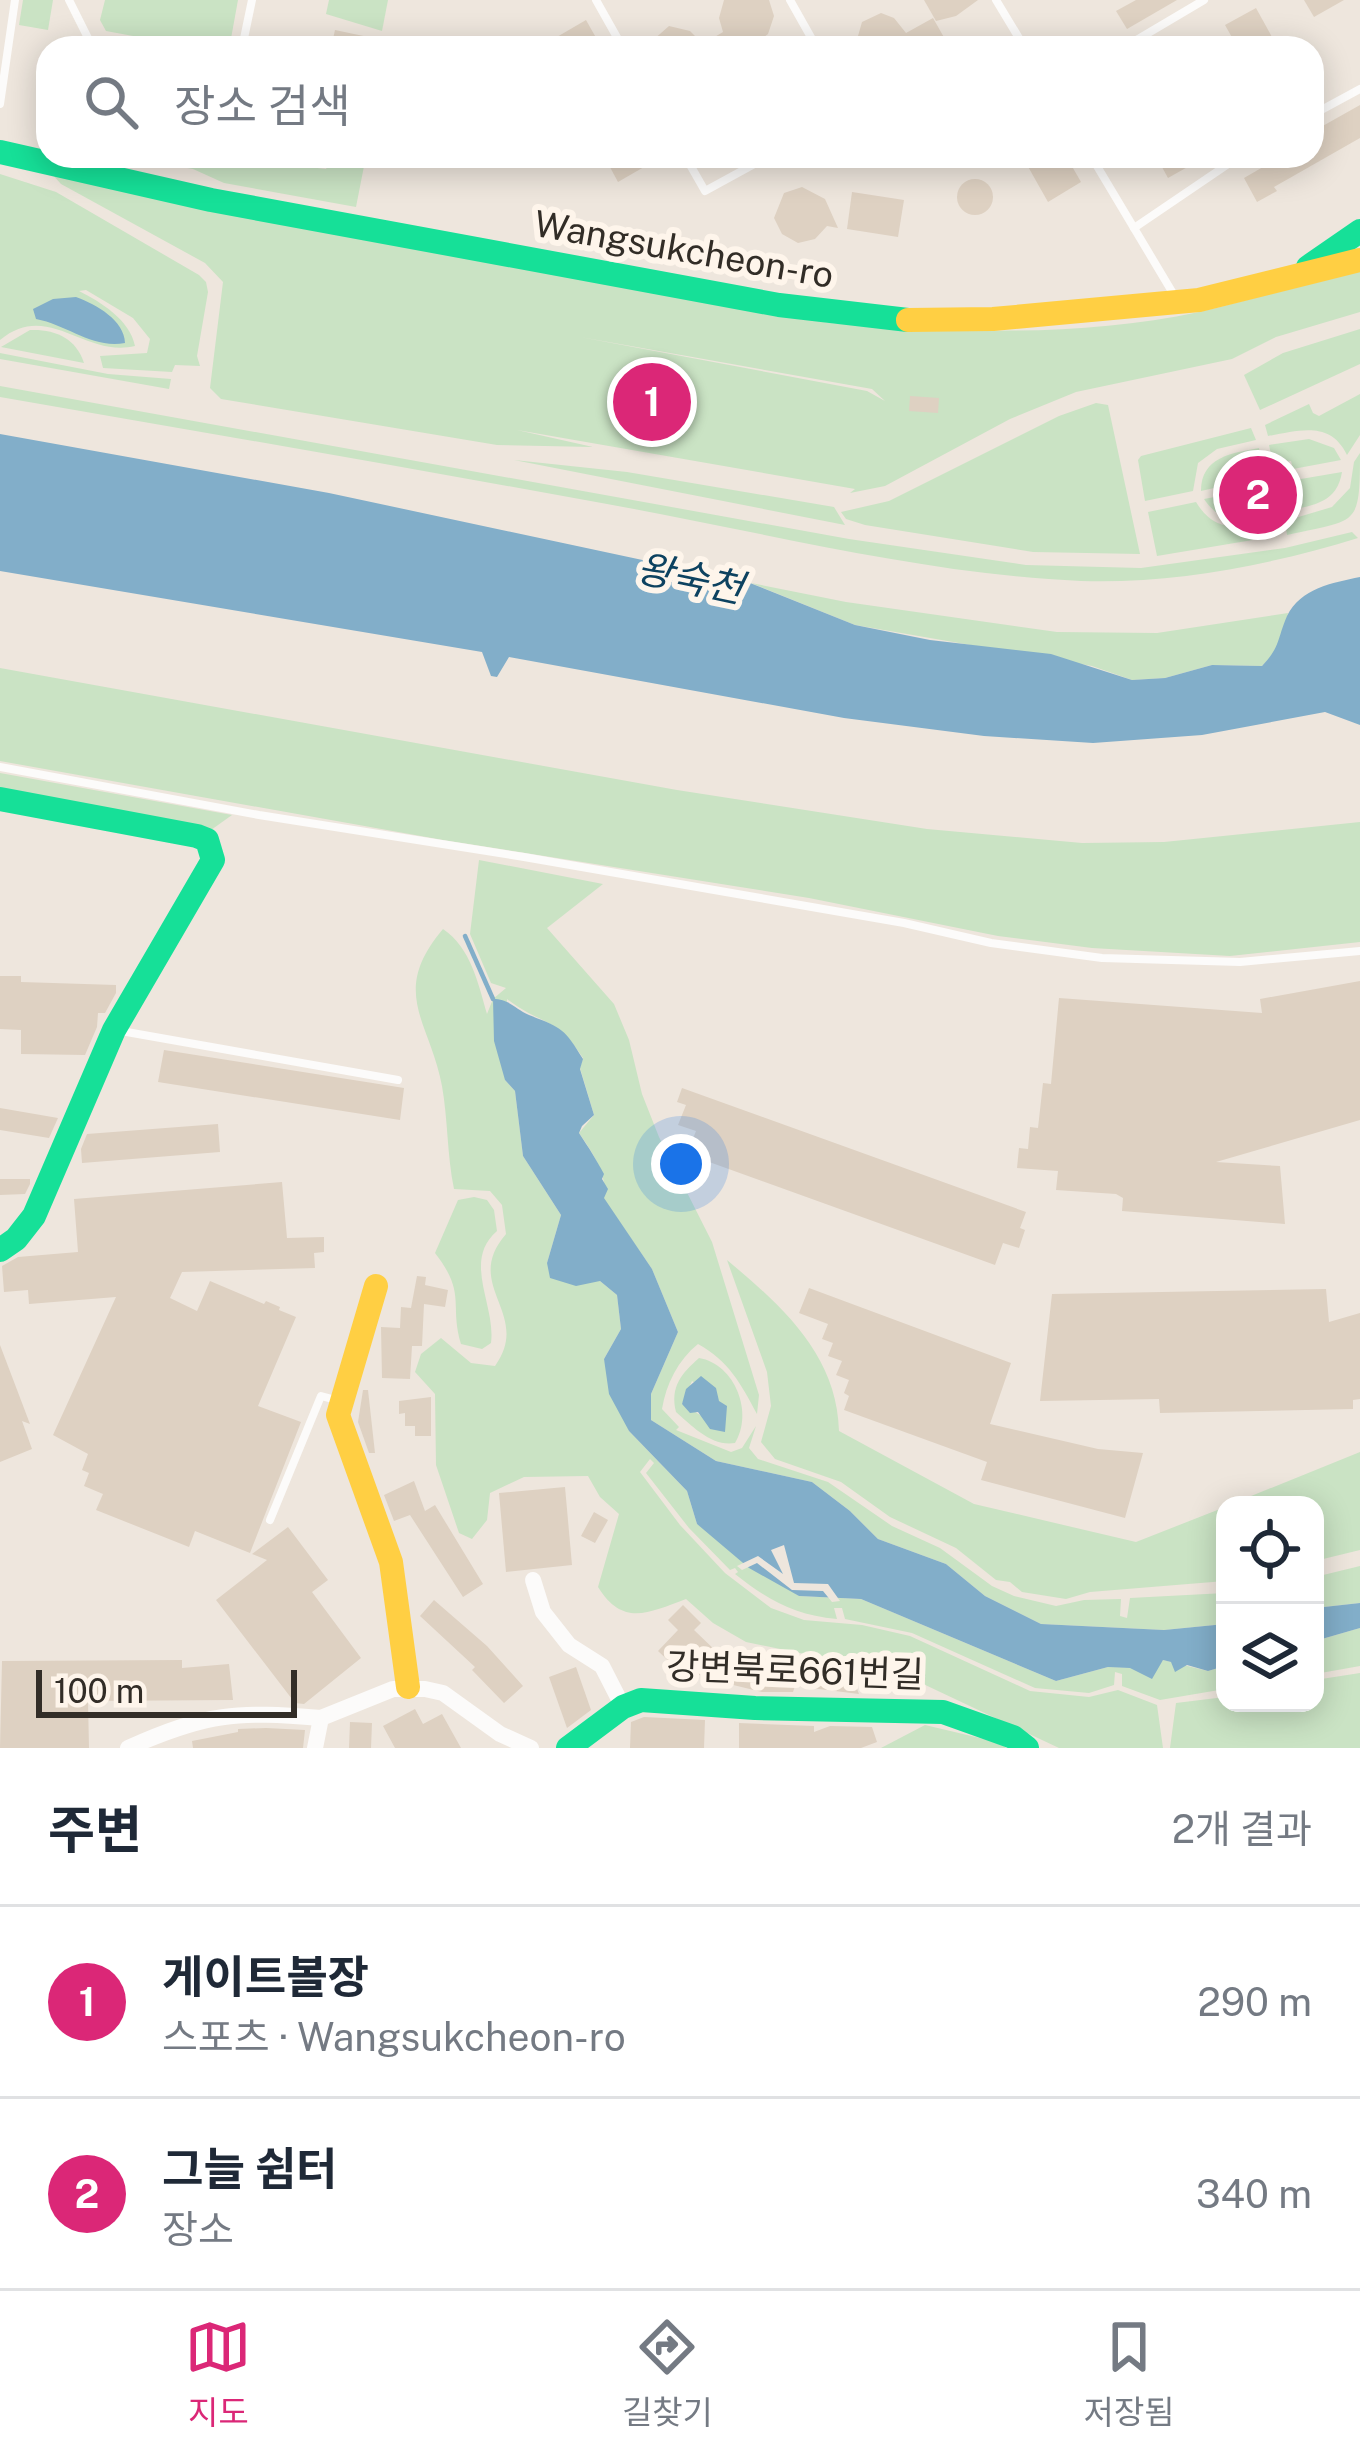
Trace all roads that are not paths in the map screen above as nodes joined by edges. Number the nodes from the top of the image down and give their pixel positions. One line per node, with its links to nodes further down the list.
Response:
1 (15, 0): 15 (lane)
2 (69, 0): 8 (lane)
3 (252, 0): 9 (lane)
4 (596, 0): 10 (lane)
5 (790, 0): 11 (lane)
6 (996, 0): 12 (lane)
7 (1204, 0): 13 (lane)
8 (85, 36)
9 (244, 36)
10 (616, 36)
11 (811, 36)
12 (1018, 36)
13 (1143, 36)
14 (1360, 89): 16 (lane)
15 (0, 104)
16 (1324, 108)
17 (0, 152): 18 (street, Wangsukcheon-ro)
18 (36, 157)
19 (95, 168): 28 (street, Wangsukcheon-ro)
20 (692, 168): 21 (lane)
21 (747, 168)
22 (1097, 168): 24 (lane)
23 (1222, 168): 24 (lane)
24 (1134, 228): 28 (lane)
25 (1360, 231): 27 (street)
26 (1360, 260): 27 (street, Wangsukcheon-ro)
27 (1292, 278): 28 (street, Wangsukcheon-ro)
28 (1178, 301)
29 (0, 767): 31 (lane)
30 (0, 799): 32 (street)
31 (1360, 951)
32 (114, 1030): 33 (lane); 34 (street)
33 (398, 1080)
34 (0, 1250)
35 (376, 1286): 36 (street)
36 (344, 1401): 37 (lane); 39 (street)
37 (269, 1520)
38 (533, 1580): 40 (street)
39 (408, 1687): 41 (street); 44 (street)
40 (623, 1707): 45 (street, 강변북로661번길); 46 (street, 강변북로661번길)
41 (322, 1718): 42 (street); 43 (street)
42 (128, 1748)
43 (315, 1748)
44 (532, 1748)
45 (568, 1748)
46 (1027, 1748)

